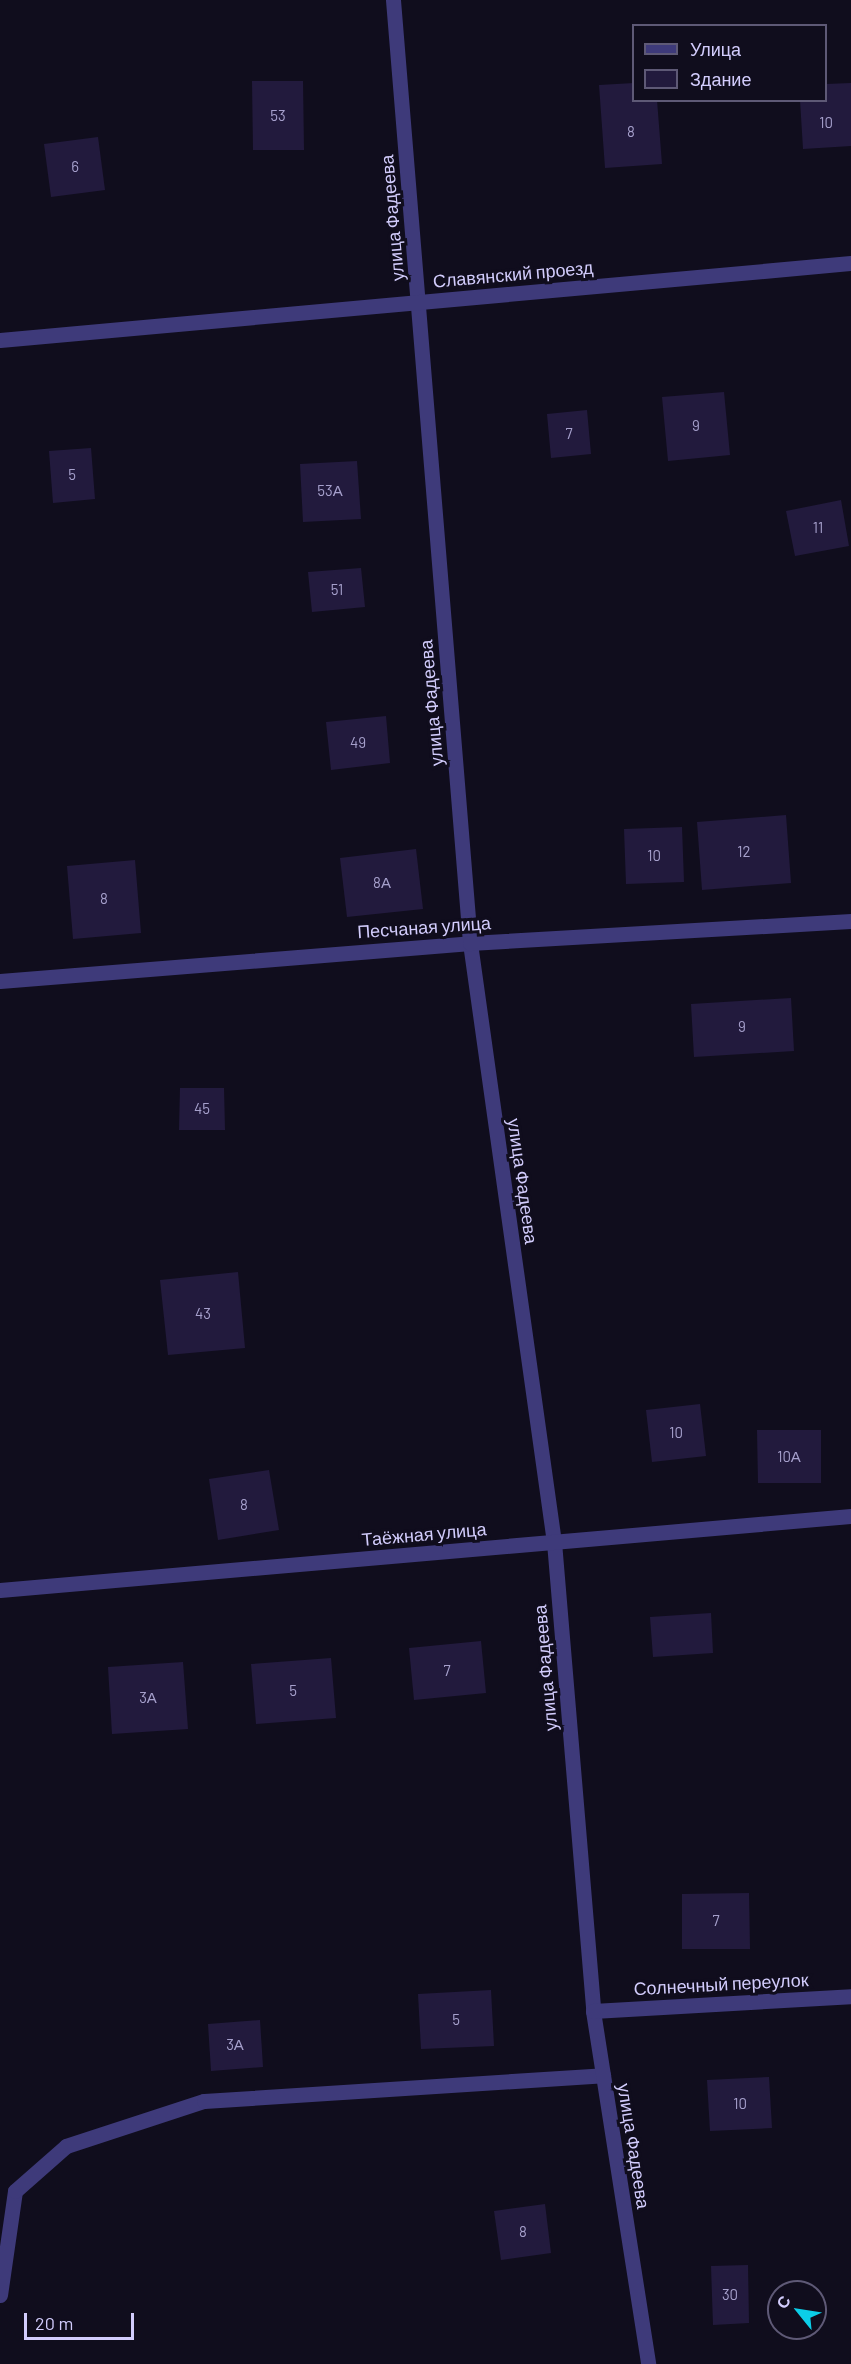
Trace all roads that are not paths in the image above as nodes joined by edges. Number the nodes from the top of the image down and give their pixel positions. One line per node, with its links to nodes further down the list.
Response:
1 (393, 0): 3 (street, улица Фадеева)
2 (851, 263): 3 (street, Славянский проезд)
3 (418, 303): 4 (street, Славянский проезд); 6 (street, улица Фадеева)
4 (0, 340)
5 (851, 921): 6 (street, Песчаная улица)
6 (470, 943): 7 (street, Песчаная улица); 9 (street, улица Фадеева)
7 (0, 981)
8 (851, 1516): 9 (street, Таёжная улица)
9 (554, 1542): 10 (street, Таёжная улица); 12 (street, улица Фадеева)
10 (0, 1590)
11 (851, 1996): 12 (street, Солнечный переулок)
12 (594, 2012): 13 (street, улица Фадеева)
13 (603, 2075): 14 (street); 15 (street, улица Фадеева)
14 (0, 2295)
15 (648, 2364)

